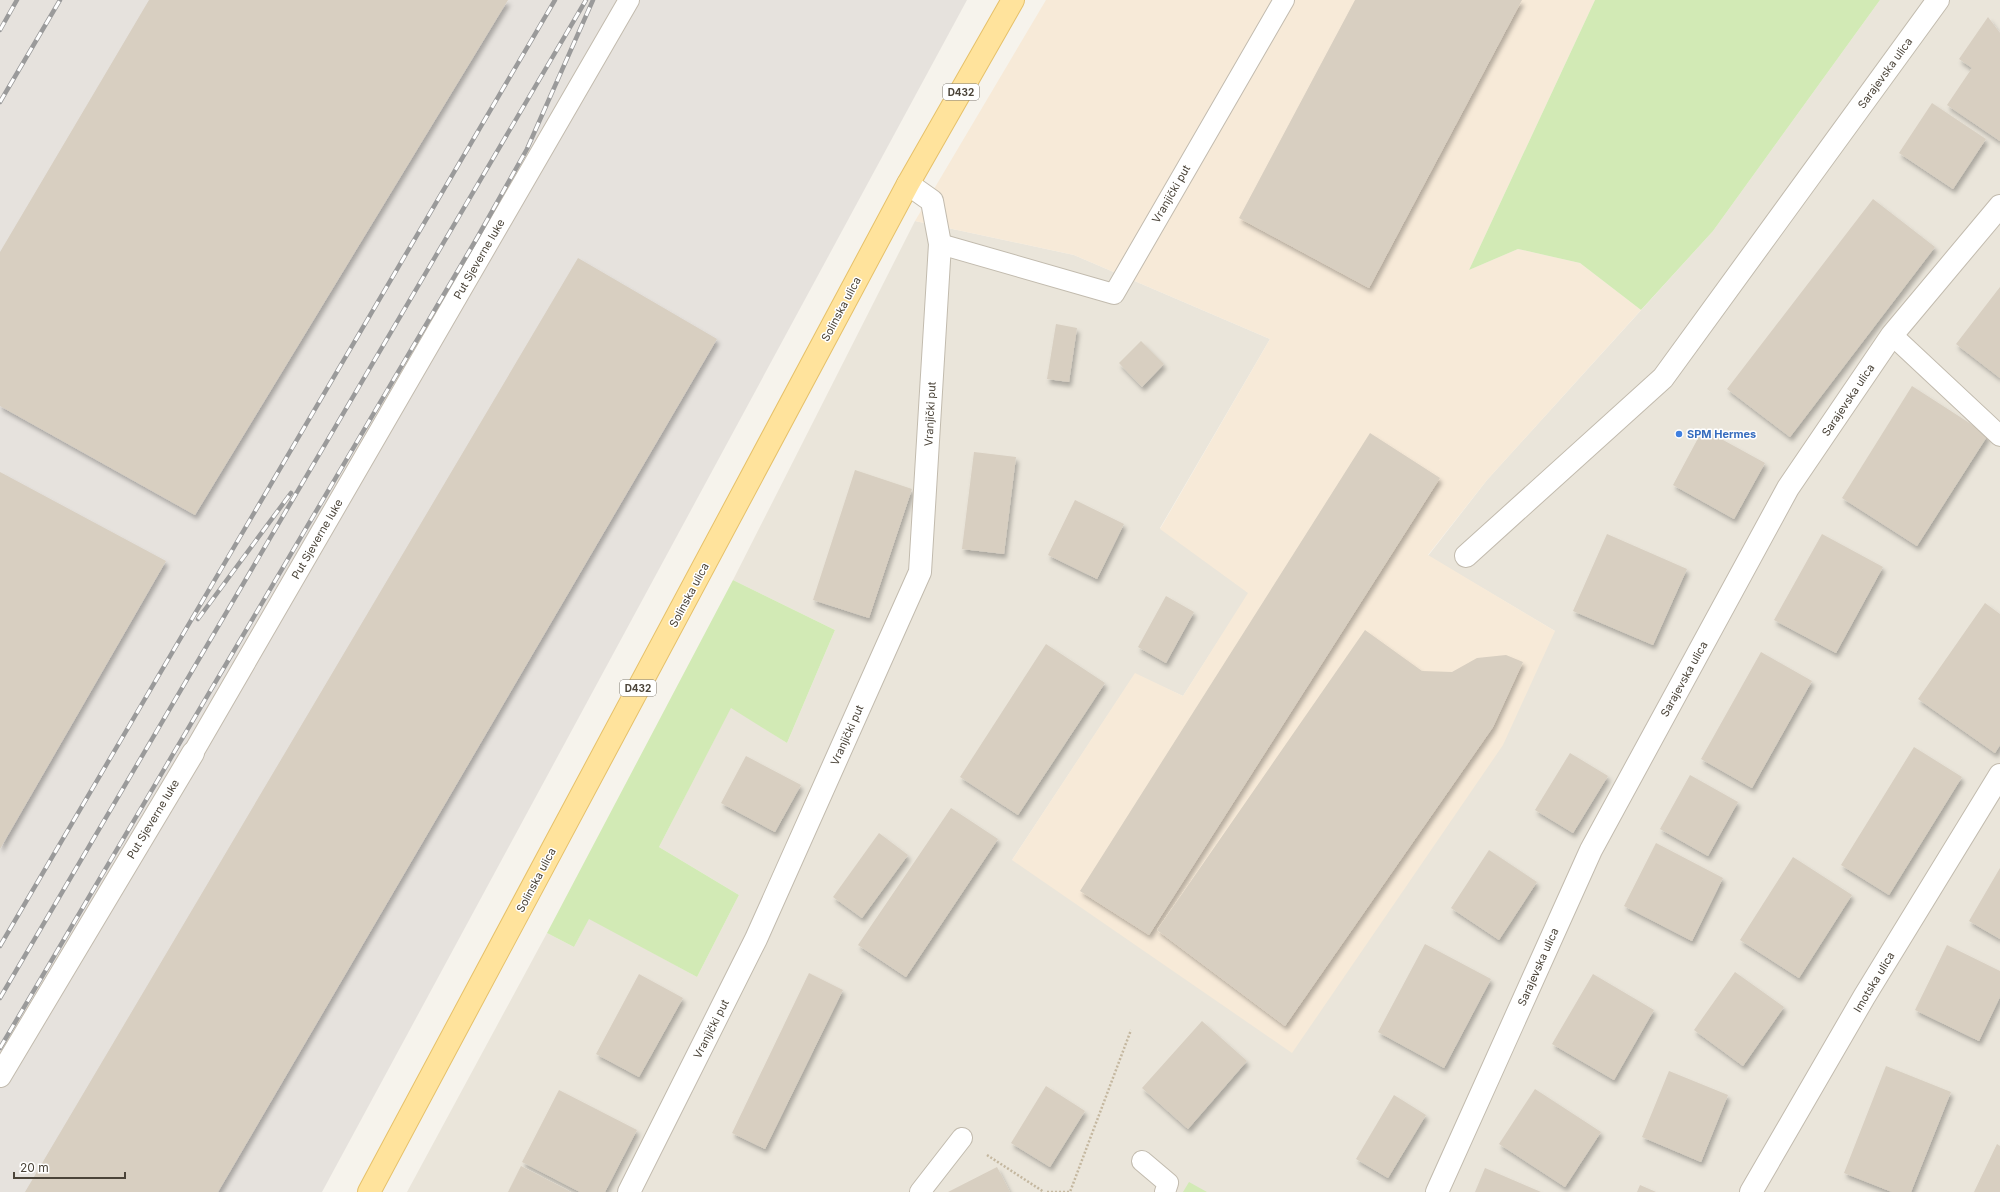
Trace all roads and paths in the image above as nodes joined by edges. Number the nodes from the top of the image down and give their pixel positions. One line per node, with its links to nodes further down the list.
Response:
1 (629, 0): 11 (lane, Put Sjeverne luke)
2 (1013, 0): 5 (main road, Solinska ulica / D432)
3 (1284, 0): 7 (lane, Vranjički put)
4 (1938, 0): 10 (street, Sarajevska ulica)
5 (908, 184): 7 (street, Vranjički put); 18 (main road, Solinska ulica / D432)
6 (2000, 206): 8 (street, Sarajevska ulica)
7 (940, 244): 19 (street, Vranjički put)
8 (1892, 335): 9 (lane); 24 (street, Sarajevska ulica)
9 (2000, 436)
10 (1466, 556)
11 (193, 753): 14 (street, Put Sjeverne luke)
12 (2000, 775): 17 (street, Imotska ulica)
13 (1131, 1030): 22 (path)
14 (0, 1076)
15 (962, 1138): 20 (lane); 21 (path)
16 (1142, 1161): 23 (lane)
17 (1755, 1191)
18 (369, 1192)
19 (629, 1192)
20 (920, 1192)
21 (1044, 1192)
22 (1047, 1192)
23 (1165, 1192)
24 (1437, 1192)

